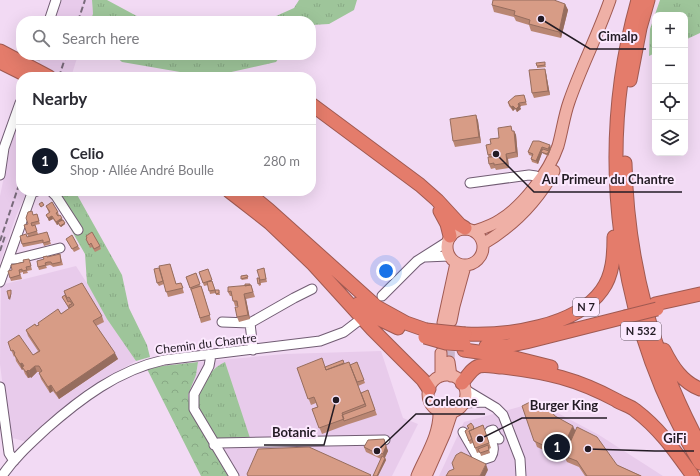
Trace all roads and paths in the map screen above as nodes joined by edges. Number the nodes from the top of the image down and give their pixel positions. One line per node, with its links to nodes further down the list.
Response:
1 (56, 0): 6 (street)
2 (610, 0): 7 (main road)
3 (614, 0): 7 (main road)
4 (638, 0): 19 (highway, N 532)
5 (648, 0): 36 (highway, N 532)
6 (51, 16)
7 (602, 24): 12 (main road)
8 (0, 51): 11 (highway)
9 (0, 62): 10 (highway)
10 (28, 72)
11 (31, 72)
12 (576, 84): 17 (main road); 25 (main road)
13 (316, 108): 28 (highway)
14 (16, 114): 16 (street)
15 (316, 114): 29 (highway)
16 (0, 175)
17 (541, 178): 18 (street); 25 (street); 28 (main road)
18 (470, 183)
19 (616, 189): 48 (highway, N 7); 71 (highway, N 532)
20 (31, 196): 33 (street)
21 (56, 196): 27 (street)
22 (235, 196): 35 (highway, N 7)
23 (252, 196): 26 (highway, N 7)
24 (255, 196): 26 (highway)
25 (537, 198): 30 (main road)
26 (269, 210): 47 (highway, N 7)
27 (78, 230)
28 (470, 230): 29 (main road); 30 (main road)
29 (448, 239): 32 (street); 34 (main road)
30 (484, 244): 34 (main road)
31 (60, 248): 33 (street)
32 (424, 257): 34 (street); 40 (street)
33 (9, 259): 37 (street)
34 (461, 262): 46 (main road)
35 (322, 273): 47 (highway, N 7); 56 (highway)
36 (639, 281): 57 (highway); 68 (highway, N 532)
37 (0, 282)
38 (312, 289): 45 (street)
39 (700, 294): 42 (highway, N 7)
40 (382, 296)
41 (700, 300): 42 (highway, N 7)
42 (656, 306): 48 (highway, N 7)
43 (222, 322): 45 (street)
44 (357, 322): 49 (street, Chemin du Chantre)
45 (250, 323): 49 (street)
46 (447, 324)
47 (425, 336): 48 (highway, N 7, bridge)
48 (464, 342): 60 (highway, N 7)
49 (254, 350): 51 (street, Chemin du Chantre)
50 (441, 353): 53 (main road)
51 (211, 355): 69 (street); 70 (street, Chemin du Chantre)
52 (449, 362): 53 (main road)
53 (446, 376): 54 (main road); 56 (main road)
54 (464, 386): 58 (street); 59 (main road); 60 (highway, N 7)
55 (0, 387): 64 (street)
56 (429, 388): 61 (main road)
57 (700, 389)
58 (485, 402): 59 (street); 76 (street)
59 (464, 403): 62 (main road)
60 (634, 409): 77 (highway, N 7)
61 (439, 411): 62 (main road); 74 (main road)
62 (452, 412): 75 (main road)
63 (12, 413): 64 (street)
64 (4, 418): 70 (street)
65 (463, 432): 66 (street)
66 (500, 439)
67 (385, 440): 69 (street)
68 (700, 444)
69 (214, 445): 73 (street)
70 (14, 461): 72 (street, Chemin du Chantre)
71 (700, 463)
72 (2, 476)
73 (234, 476)
74 (417, 476)
75 (426, 476)
76 (521, 476)
77 (693, 476)

